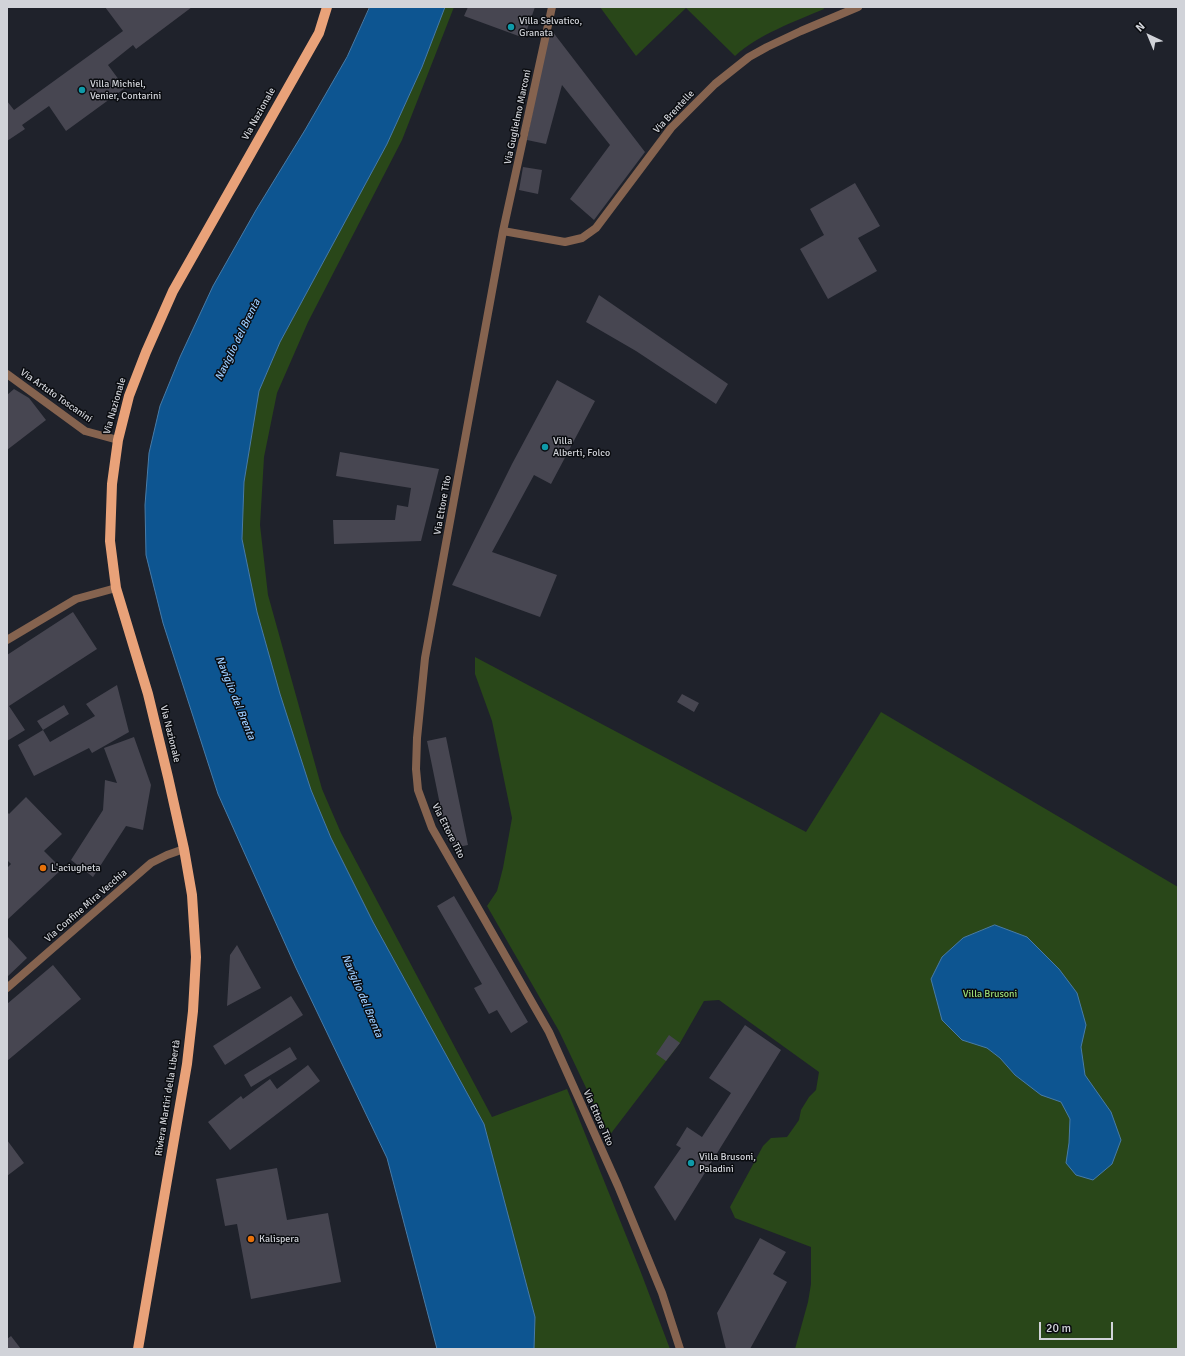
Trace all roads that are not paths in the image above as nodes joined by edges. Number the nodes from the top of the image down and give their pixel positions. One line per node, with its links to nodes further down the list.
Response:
1 (327, 7): 6 (main road, Via Nazionale)
2 (552, 7): 4 (street, Via Guglielmo Marconi)
3 (858, 7): 4 (street, Via Brentelle)
4 (503, 231): 12 (street, Via Ettore Tito)
5 (7, 374): 6 (street, Via Artuto Toscanini)
6 (118, 440): 7 (main road, Via Nazionale)
7 (116, 588): 8 (street); 9 (main road, Via Nazionale)
8 (7, 640)
9 (184, 849): 10 (street, Via Confine Mira Vecchia); 11 (main road, Riviera Martiri della Libertà)
10 (7, 988)
11 (138, 1349)
12 (680, 1349)

